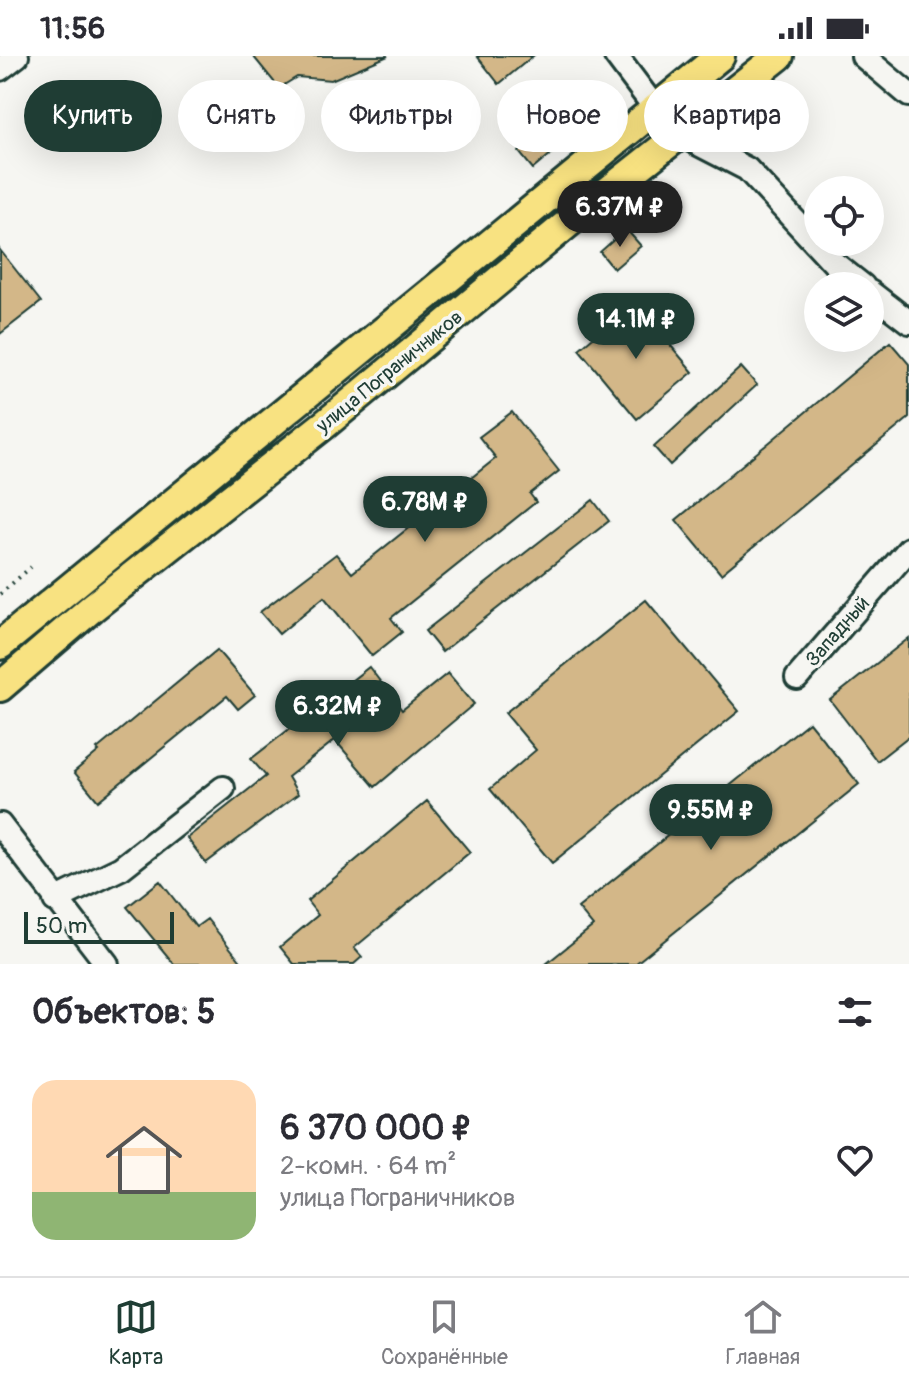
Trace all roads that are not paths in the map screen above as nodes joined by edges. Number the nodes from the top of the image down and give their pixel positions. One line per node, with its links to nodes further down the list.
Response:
1 (17, 56): 6 (lane)
2 (616, 56): 9 (lane)
3 (720, 56): 7 (main road, улица Пограничников)
4 (779, 56): 8 (main road, улица Пограничников)
5 (863, 56): 10 (lane)
6 (0, 69)
7 (690, 80)
8 (749, 80)
9 (644, 93)
10 (909, 95)
11 (644, 117): 18 (main road, улица Пограничников)
12 (659, 152): 20 (main road, улица Пограничников)
13 (714, 152): 14 (lane)
14 (845, 272)
15 (884, 303): 16 (lane)
16 (909, 322)
17 (909, 549): 19 (lane, Западный)
18 (0, 645)
19 (797, 678)
20 (0, 687)
21 (223, 788): 23 (lane)
22 (0, 825): 23 (lane)
23 (55, 900): 24 (lane)
24 (107, 964)

